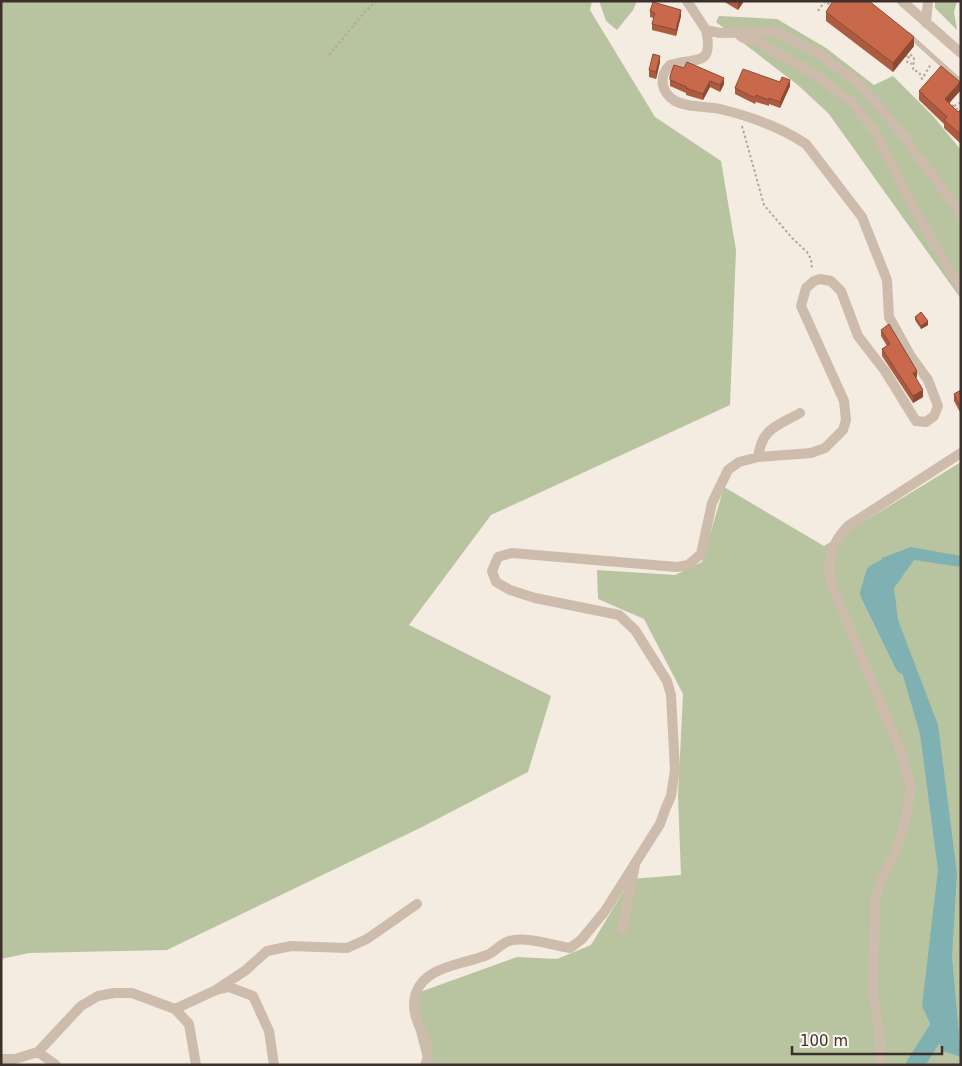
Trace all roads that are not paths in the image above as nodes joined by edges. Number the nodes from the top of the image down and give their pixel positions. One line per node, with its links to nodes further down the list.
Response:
1 (687, 1): 5 (street)
2 (902, 1): 4 (street)
3 (928, 1): 4 (street)
4 (926, 23): 8 (street)
5 (706, 30): 6 (street); 14 (street)
6 (737, 33): 10 (street); 11 (street)
7 (907, 33): 9 (lane)
8 (961, 53)
9 (961, 82)
10 (961, 214)
11 (961, 289)
12 (800, 413): 14 (street)
13 (961, 453): 27 (street)
14 (758, 457): 15 (street)
15 (636, 862): 17 (street); 26 (street)
16 (417, 904): 18 (street)
17 (622, 930)
18 (216, 990): 19 (street); 25 (street)
19 (175, 1009): 20 (street); 24 (street)
20 (38, 1052): 22 (street); 23 (street)
21 (1, 1059): 22 (street)
22 (16, 1062)
23 (56, 1065)
24 (196, 1065)
25 (274, 1065)
26 (425, 1065)
27 (880, 1065)

